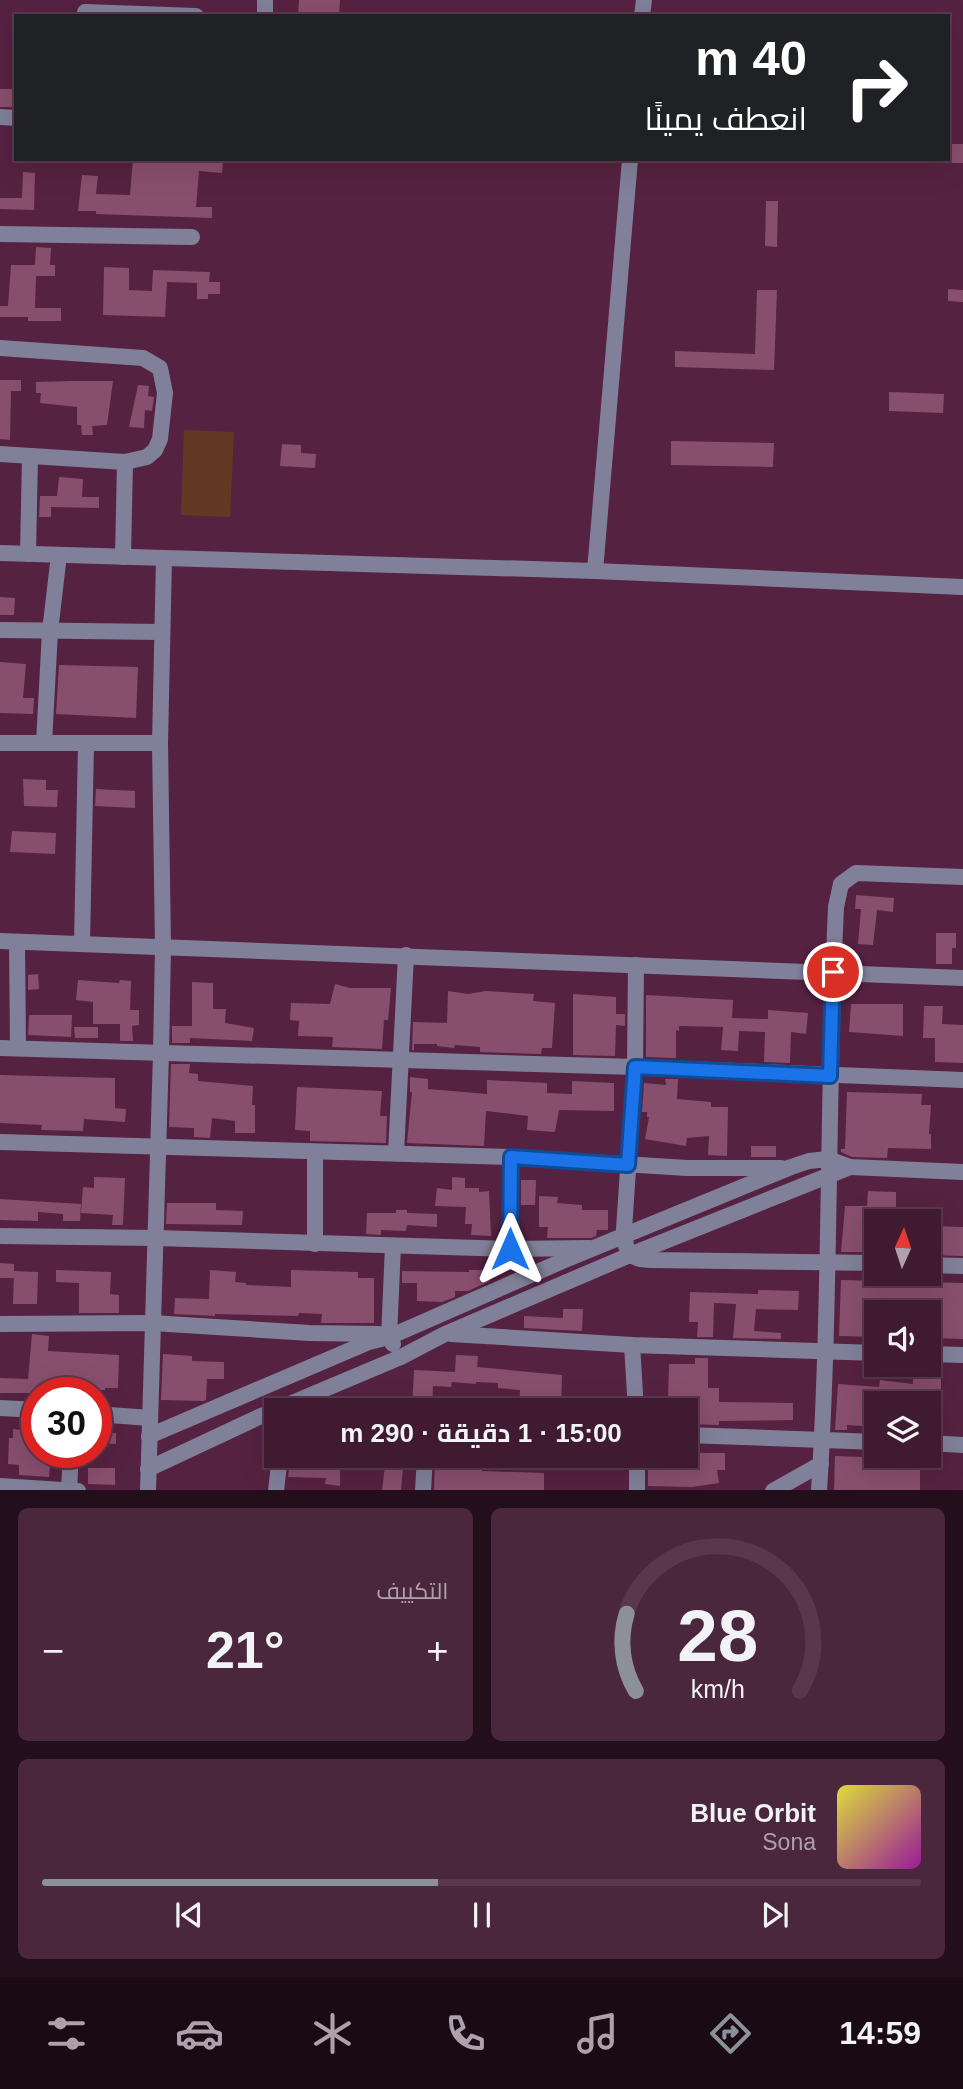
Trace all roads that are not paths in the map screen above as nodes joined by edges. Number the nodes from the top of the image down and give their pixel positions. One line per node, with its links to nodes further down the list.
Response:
1 (85, 9): 2 (street)
2 (164, 14)
3 (631, 161): 15 (street)
4 (0, 234): 5 (street)
5 (192, 237)
6 (0, 348): 9 (street)
7 (0, 454): 8 (street)
8 (30, 456): 9 (street); 11 (street)
9 (125, 462): 13 (street)
10 (0, 553): 11 (street)
11 (28, 554): 12 (street)
12 (59, 555): 13 (street); 18 (street)
13 (123, 557): 14 (street)
14 (164, 558): 15 (street); 19 (street)
15 (595, 570): 16 (street)
16 (963, 587)
17 (0, 630): 18 (street)
18 (50, 631): 19 (street); 21 (street)
19 (162, 632): 23 (street)
20 (0, 743): 21 (street)
21 (44, 743): 22 (street)
22 (86, 743): 23 (street); 27 (street)
23 (160, 743): 28 (street)
24 (963, 877): 31 (street)
25 (0, 941): 26 (street)
26 (17, 942): 27 (street); 34 (street)
27 (82, 944): 28 (street)
28 (163, 947): 29 (street); 35 (street)
29 (406, 955): 30 (street); 36 (street)
30 (636, 965): 31 (street); 37 (street)
31 (833, 972): 32 (street); 38 (street)
32 (963, 978)
33 (0, 1048): 34 (street)
34 (18, 1048): 35 (street)
35 (161, 1053): 36 (street); 41 (street)
36 (401, 1062): 37 (street); 43 (street)
37 (635, 1067): 38 (street); 45 (street)
38 (830, 1076): 39 (street); 47 (street)
39 (963, 1080)
40 (0, 1142): 41 (street)
41 (158, 1145): 42 (street); 51 (street)
42 (315, 1152): 43 (street); 52 (street)
43 (396, 1153): 44 (street)
44 (511, 1157): 45 (street); 55 (street)
45 (628, 1165): 46 (street); 50 (street)
46 (791, 1167): 47 (street); 50 (street)
47 (828, 1168): 48 (street); 56 (street); 57 (street)
48 (963, 1172)
49 (0, 1236): 51 (street)
50 (624, 1237): 54 (street); 56 (street)
51 (156, 1238): 52 (street); 61 (street)
52 (315, 1244): 53 (street)
53 (393, 1247): 55 (street); 64 (street)
54 (596, 1248): 55 (street); 64 (street)
55 (510, 1249)
56 (630, 1255): 57 (street); 63 (street)
57 (828, 1261): 58 (street); 66 (street)
58 (864, 1262)
59 (942, 1265): 60 (street)
60 (963, 1266)
61 (152, 1323): 62 (street); 64 (street); 76 (street)
62 (0, 1324)
63 (445, 1334): 65 (street); 70 (street)
64 (389, 1335): 70 (street); 79 (street)
65 (632, 1345): 66 (street); 72 (street)
66 (827, 1351): 67 (street); 80 (street)
67 (864, 1352)
68 (941, 1354): 69 (street)
69 (963, 1355)
70 (401, 1357): 71 (street)
71 (311, 1398)
72 (635, 1398)
73 (0, 1408): 74 (street)
74 (21, 1409)
75 (112, 1415): 76 (street)
76 (150, 1418): 79 (street)
77 (264, 1419): 89 (street)
78 (698, 1435): 80 (street)
79 (149, 1436): 89 (street)
80 (823, 1440): 81 (street); 84 (street)
81 (864, 1441)
82 (941, 1443): 83 (street)
83 (963, 1444)
84 (821, 1464): 91 (street); 99 (street)
85 (70, 1468): 93 (street)
86 (279, 1468): 96 (street)
87 (424, 1468): 97 (street)
88 (637, 1468): 98 (street)
89 (148, 1469): 95 (street)
90 (0, 1486): 92 (street)
91 (815, 1488)
92 (25, 1489): 93 (street)
93 (69, 1490): 94 (street)
94 (78, 1490)
95 (148, 1490)
96 (276, 1490)
97 (423, 1490)
98 (637, 1490)
99 (773, 1490)

